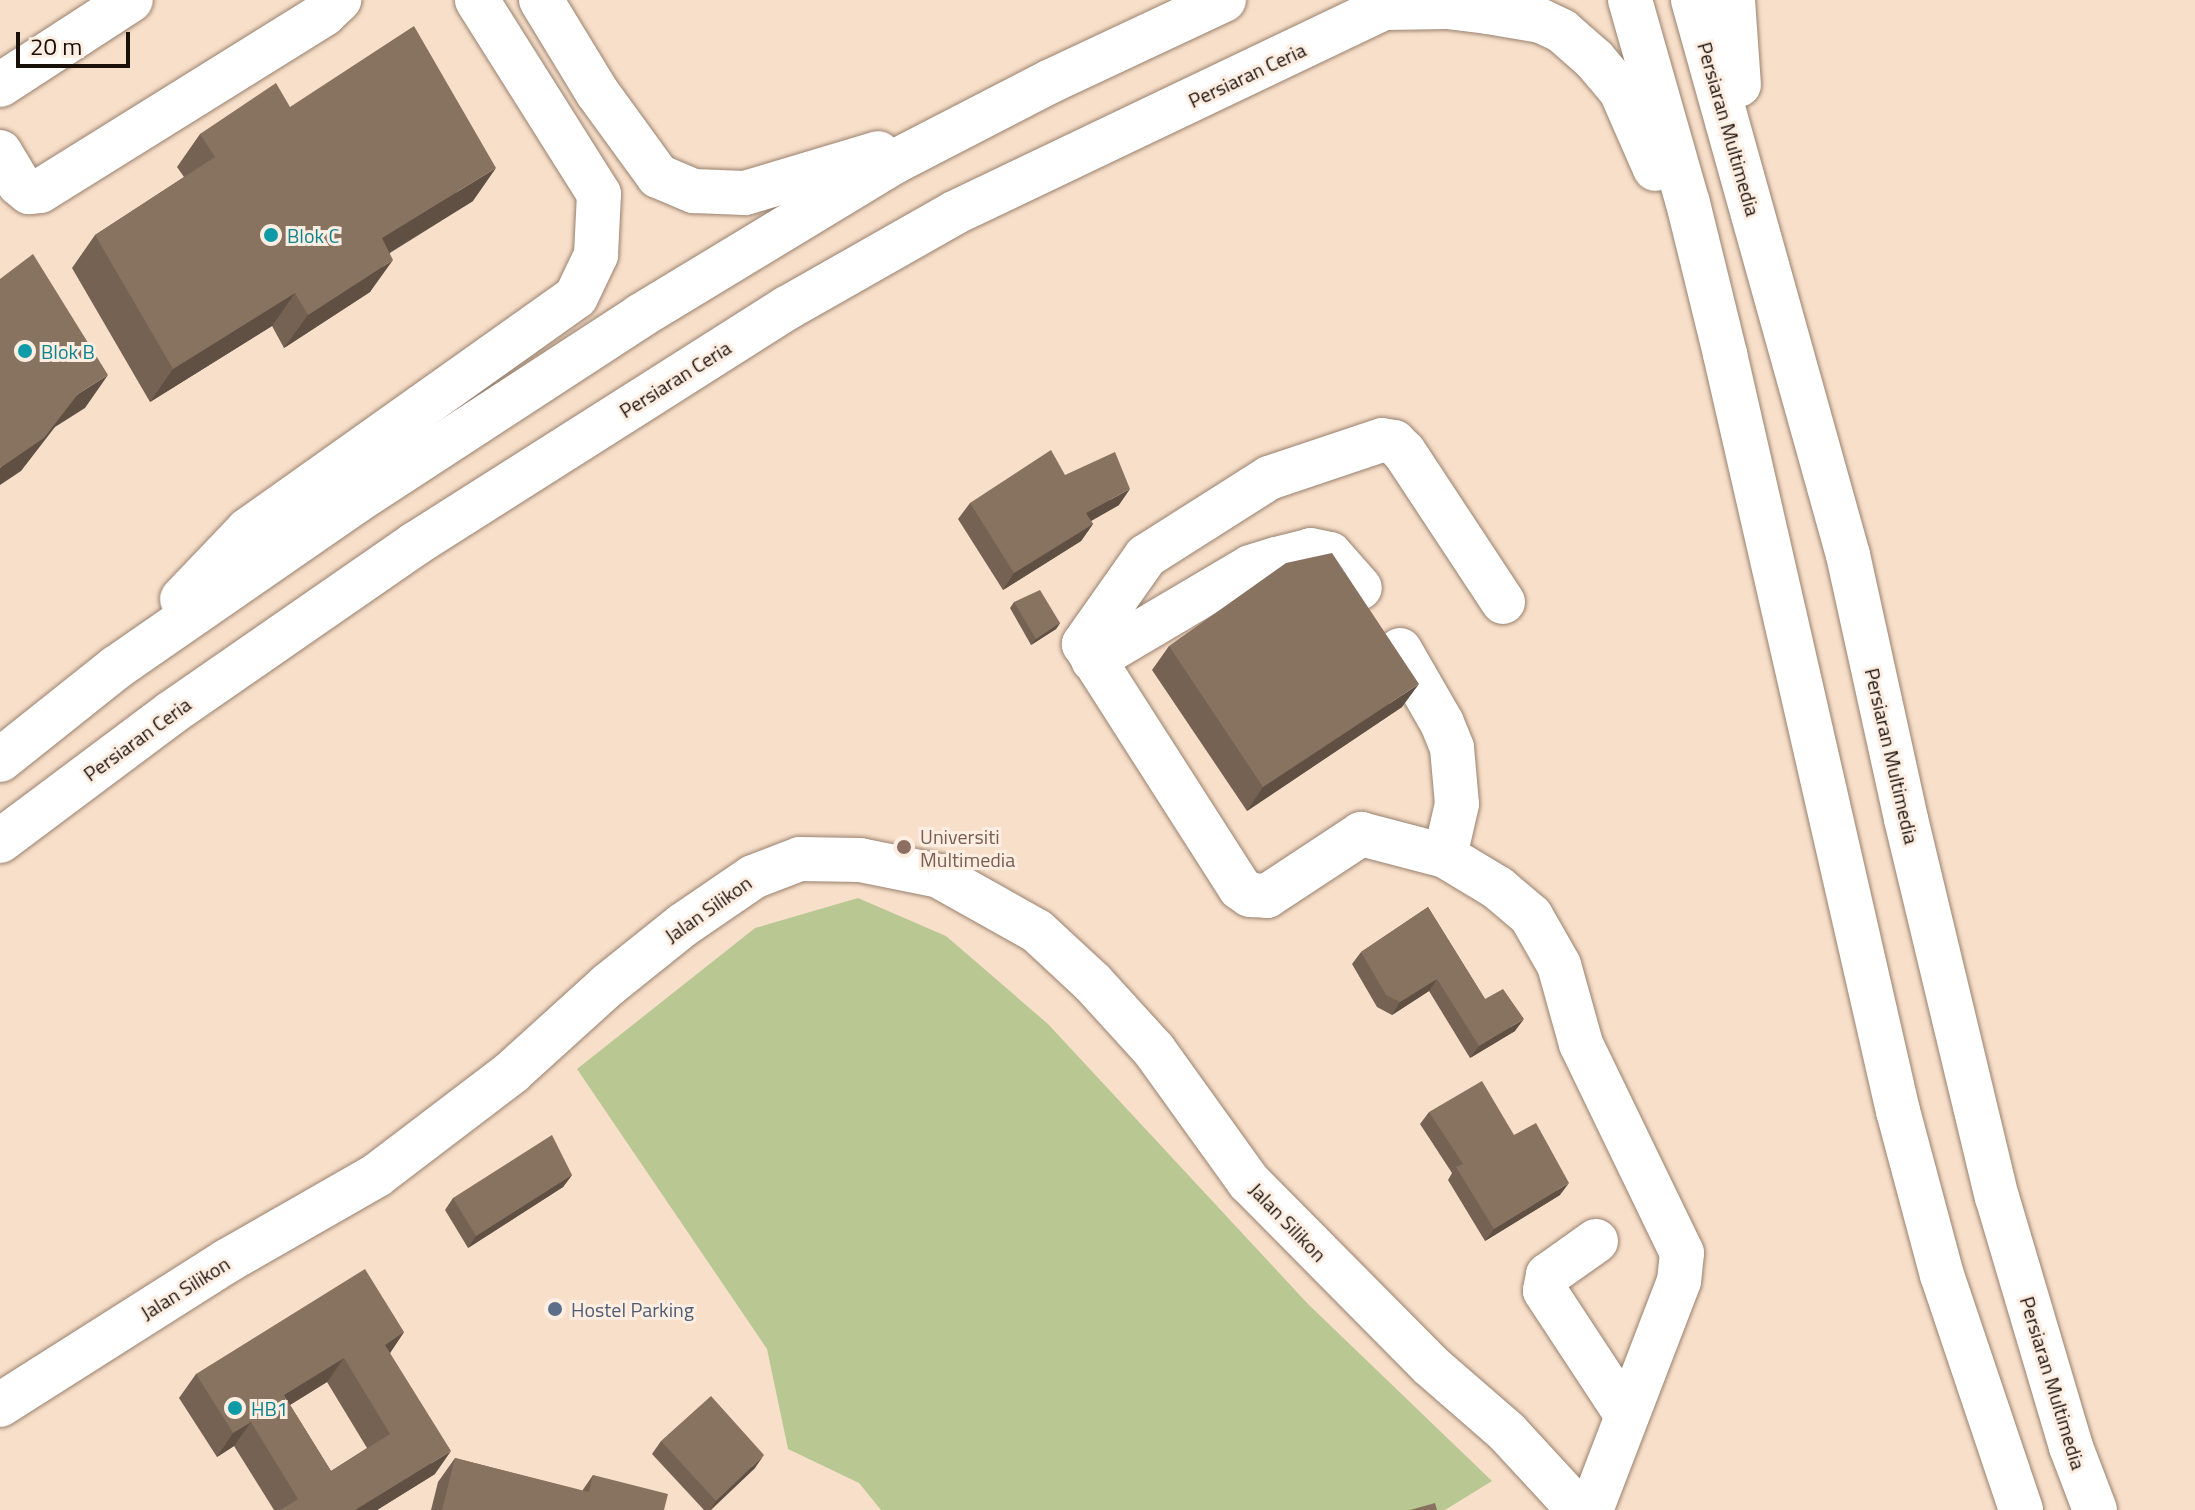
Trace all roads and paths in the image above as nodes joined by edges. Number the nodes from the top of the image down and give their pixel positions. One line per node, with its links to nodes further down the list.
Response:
1 (131, 0): 10 (street)
2 (339, 0): 12 (street)
3 (477, 0): 19 (street)
4 (541, 0): 11 (street)
5 (1224, 0): 11 (street)
6 (1630, 0): 14 (street)
7 (1693, 0): 13 (street, Persiaran Multimedia)
8 (1733, 0): 13 (street)
9 (1394, 4): 14 (street); 21 (street, Persiaran Ceria)
10 (0, 85)
11 (993, 110): 19 (street)
12 (0, 152)
13 (1768, 268): 29 (street, Persiaran Multimedia)
14 (1725, 354): 28 (street)
15 (1360, 588): 18 (street)
16 (1503, 602): 18 (street)
17 (1400, 650): 22 (street)
18 (1093, 660): 22 (street)
19 (117, 667): 20 (street)
20 (0, 760)
21 (0, 841)
22 (1445, 856): 25 (street)
23 (1596, 1241): 25 (street)
24 (0, 1405): 26 (street, Jalan Silikon)
25 (1627, 1416): 27 (street)
26 (1579, 1510)
27 (1591, 1510)
28 (2021, 1510)
29 (2095, 1510)

